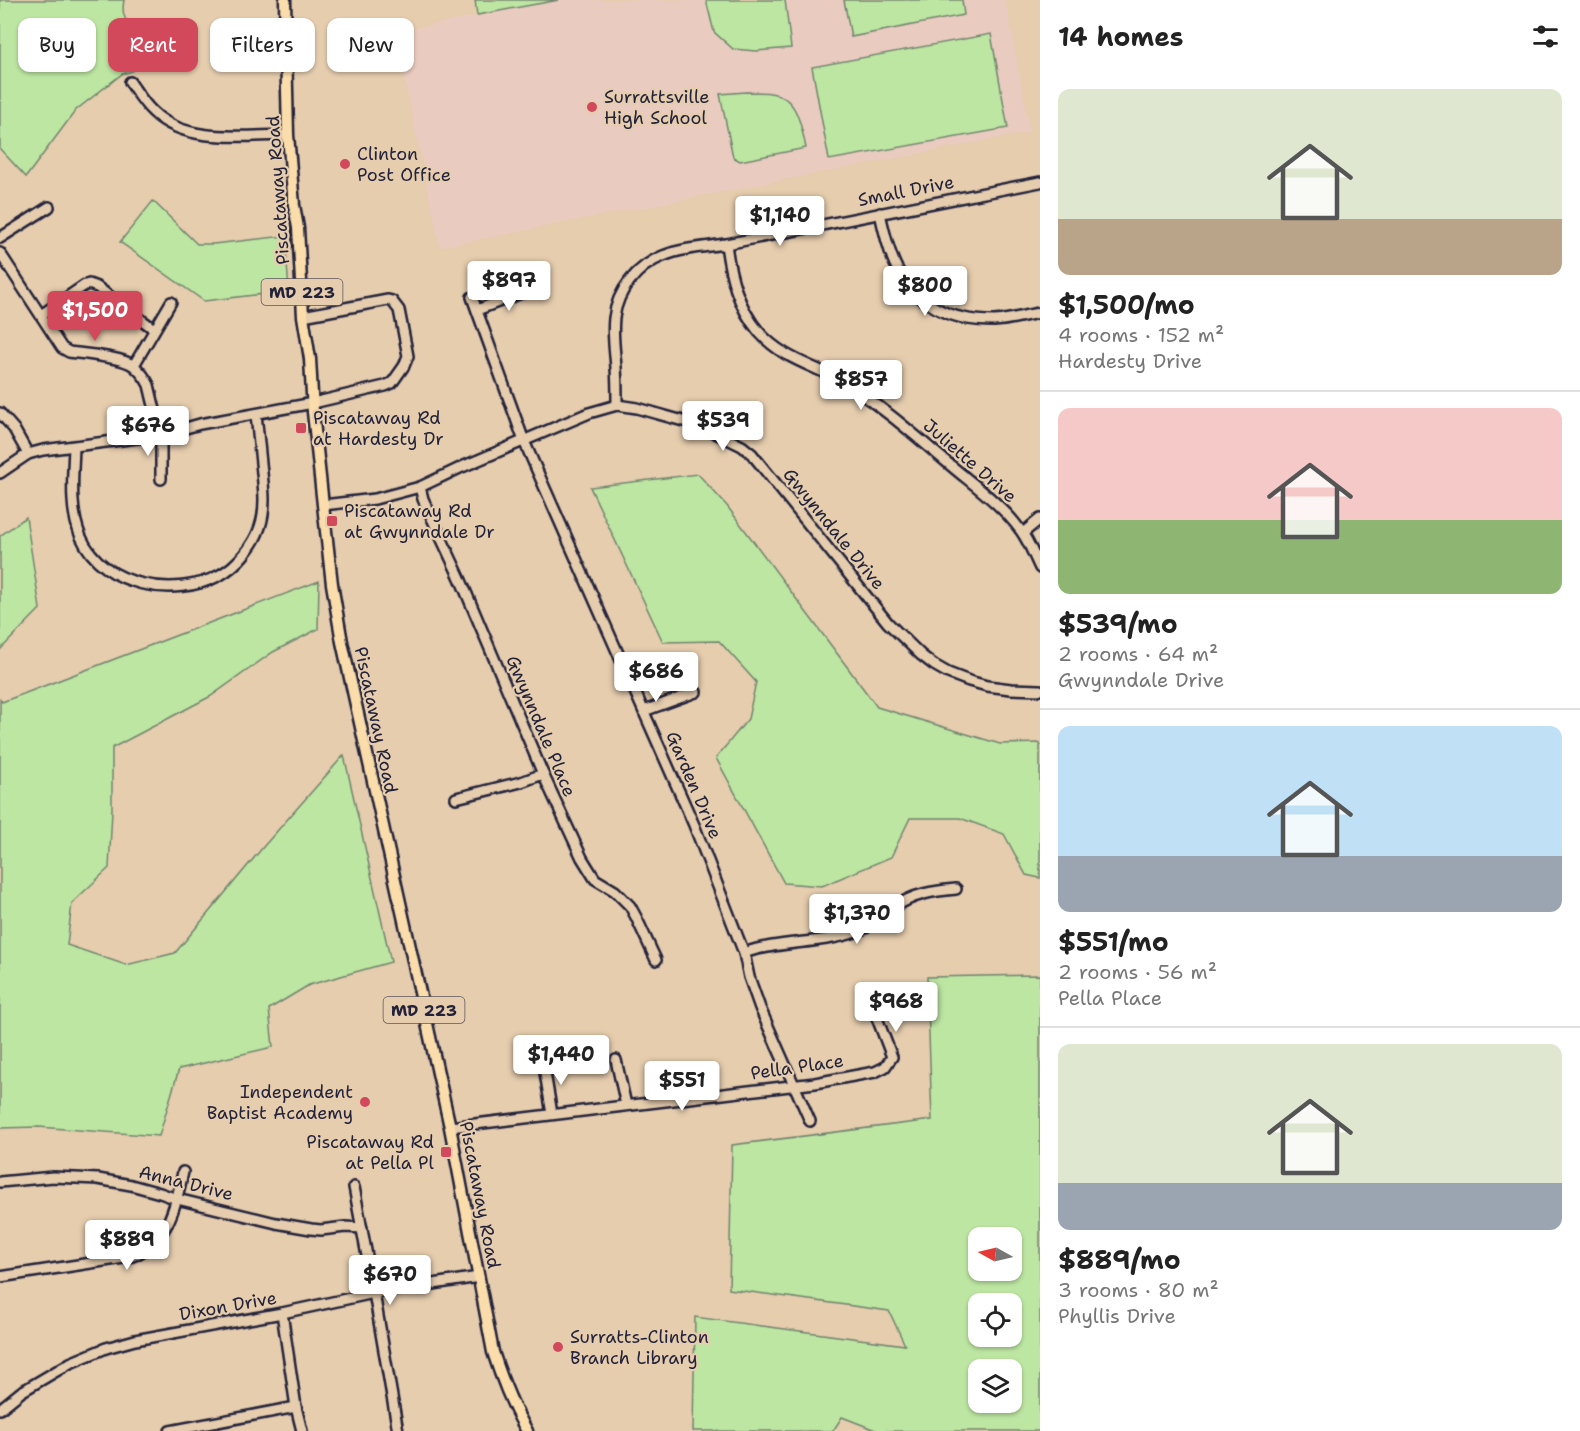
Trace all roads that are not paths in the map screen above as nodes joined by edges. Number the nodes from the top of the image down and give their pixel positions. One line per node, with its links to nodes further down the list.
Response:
1 (285, 0): 3 (main road, Piscataway Road / MD 223)
2 (130, 82): 3 (street)
3 (288, 135): 16 (main road, Piscataway Road / MD 223)
4 (1040, 182): 6 (street, Small Drive)
5 (49, 207): 7 (street)
6 (880, 213): 8 (street, Small Drive); 14 (street)
7 (0, 238)
8 (726, 244): 20 (street, Small Drive); 32 (street, Juliette Drive)
9 (0, 253): 15 (street)
10 (532, 289): 13 (street)
11 (472, 297): 13 (street, Garden Drive)
12 (171, 302): 17 (street)
13 (477, 310): 24 (street, Garden Drive)
14 (1040, 313)
15 (41, 315): 17 (street); 18 (street)
16 (303, 316): 19 (main road, Piscataway Road / MD 223); 19 (street)
17 (154, 329): 18 (street)
18 (134, 366): 23 (street)
19 (313, 403): 22 (street); 30 (main road, Piscataway Road / MD 223)
20 (617, 405): 24 (street, Gwynndale Drive); 34 (street, Gwynndale Drive)
21 (0, 413): 26 (street)
22 (256, 414): 23 (street); 25 (street)
23 (162, 435): 25 (street); 28 (street)
24 (524, 441): 29 (street, Gwynndale Drive); 36 (street, Garden Drive)
25 (74, 447): 26 (street)
26 (28, 454): 27 (street)
27 (0, 473)
28 (162, 479)
29 (420, 487): 30 (street, Gwynndale Drive); 37 (street, Gwynndale Place)
30 (323, 505): 49 (main road, Piscataway Road / MD 223)
31 (1040, 519): 32 (street)
32 (1023, 533): 33 (street, Juliette Drive)
33 (1040, 568)
34 (1040, 690)
35 (696, 692): 36 (street)
36 (644, 711): 40 (street, Garden Drive)
37 (543, 774): 38 (street); 41 (street, Gwynndale Place)
38 (456, 798)
39 (956, 888): 40 (street)
40 (744, 953): 45 (street, Garden Drive)
41 (656, 960)
42 (877, 1018): 45 (street, Pella Place)
43 (616, 1060): 46 (street)
44 (543, 1061): 47 (street)
45 (793, 1085): 46 (street, Pella Place); 48 (street, Garden Drive)
46 (626, 1106): 47 (street, Pella Place)
47 (552, 1114): 49 (street, Pella Place)
48 (810, 1121)
49 (450, 1127): 56 (main road, Piscataway Road / MD 223)
50 (183, 1172): 53 (street)
51 (0, 1182): 53 (street, Anna Drive)
52 (354, 1187): 54 (street)
53 (177, 1199): 54 (street, Anna Drive); 55 (street)
54 (362, 1228): 57 (street)
55 (0, 1277)
56 (478, 1277): 57 (street, Dixon Drive); 64 (main road, Piscataway Road / MD 223)
57 (374, 1293): 58 (street, Dixon Drive); 63 (street)
58 (282, 1313): 59 (street); 60 (street, Dixon Drive)
59 (296, 1407): 61 (street); 62 (street)
60 (0, 1409)
61 (170, 1431)
62 (302, 1431)
63 (398, 1431)
64 (527, 1431)

